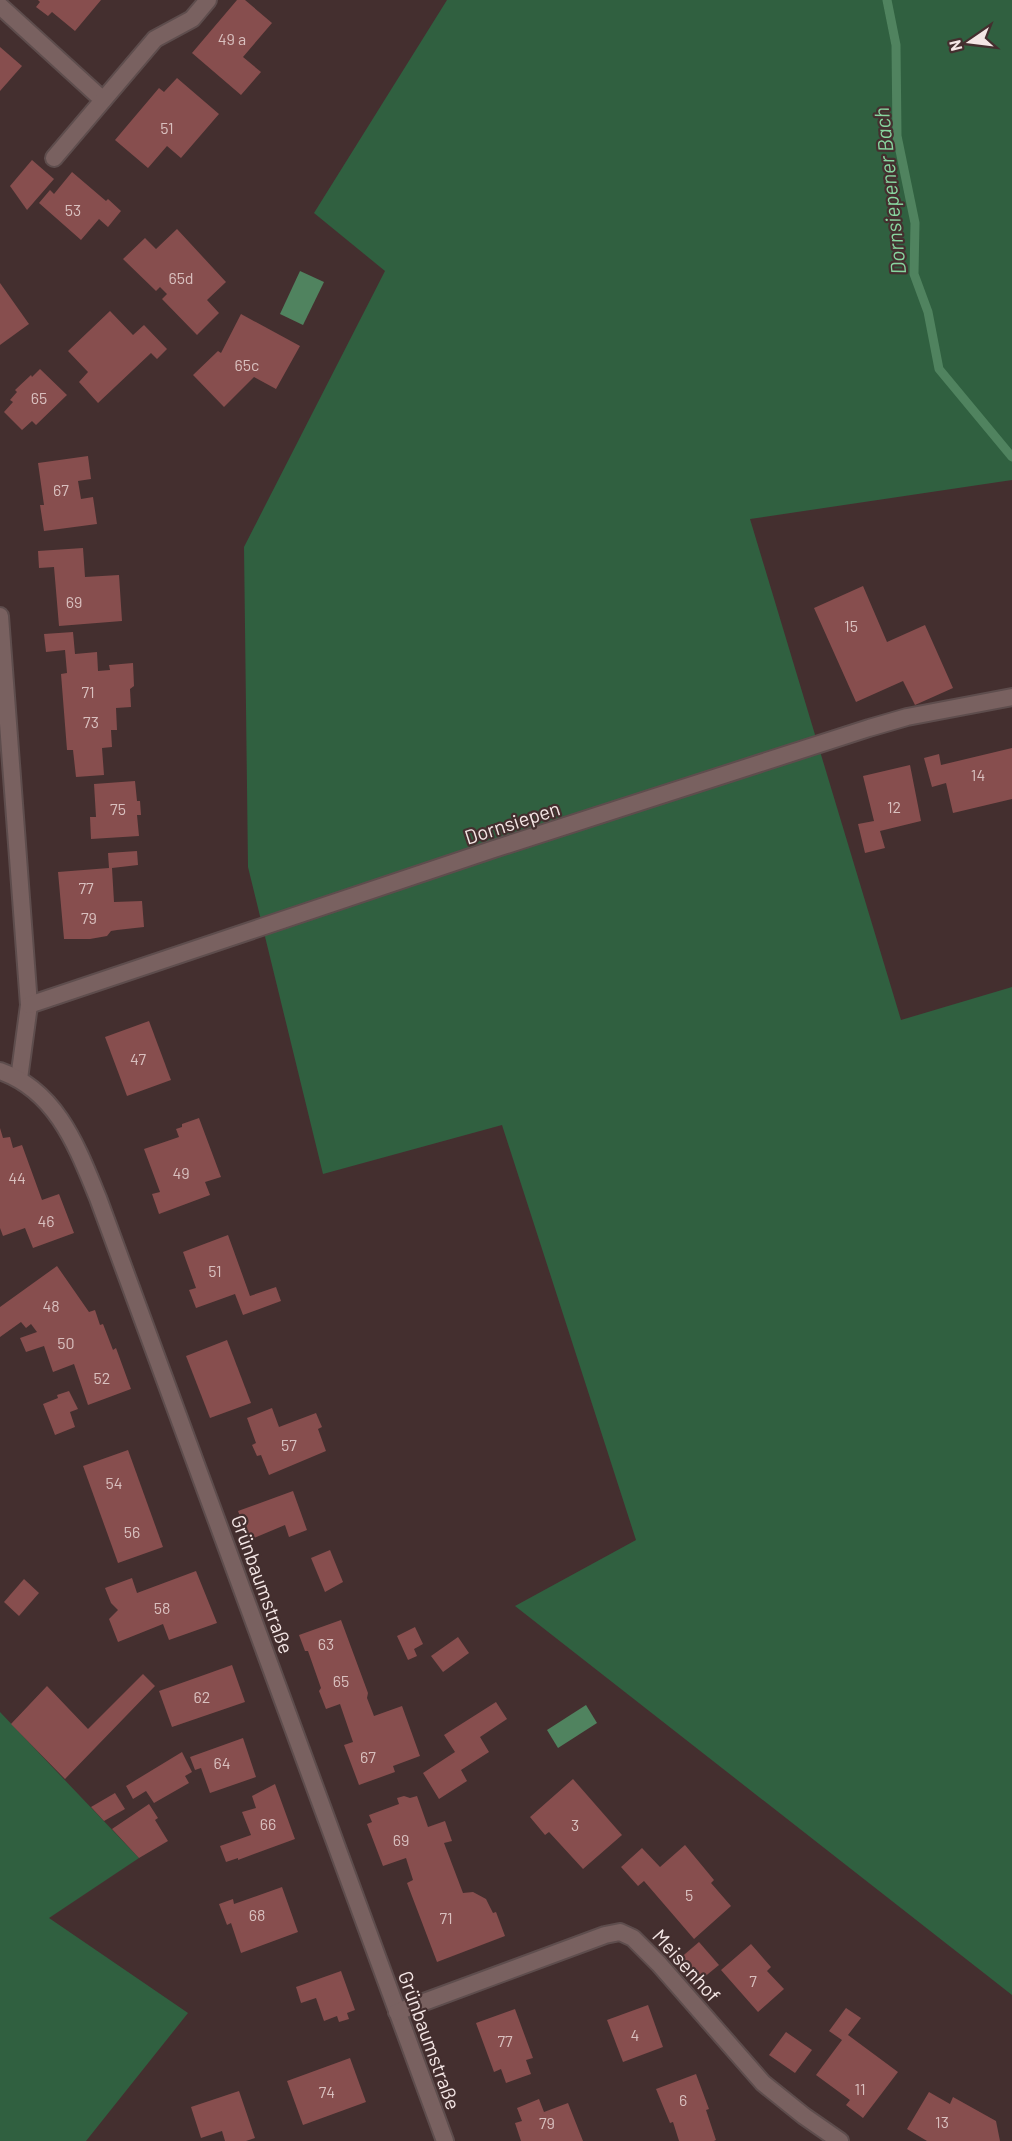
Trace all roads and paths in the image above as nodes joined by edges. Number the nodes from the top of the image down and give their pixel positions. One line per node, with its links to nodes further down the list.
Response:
1 (208, 0): 3 (street)
2 (0, 6): 3 (street)
3 (103, 100): 4 (street)
4 (54, 158)
5 (0, 616): 7 (street)
6 (1012, 697): 7 (street, Dornsiepen)
7 (29, 1005): 9 (street)
8 (0, 1071): 9 (street, Grünbaumstraße)
9 (19, 1079): 10 (street, Grünbaumstraße)
10 (397, 2012): 11 (street, Grünbaumstraße); 12 (street, Meisenhof)
11 (445, 2141)
12 (840, 2141)

